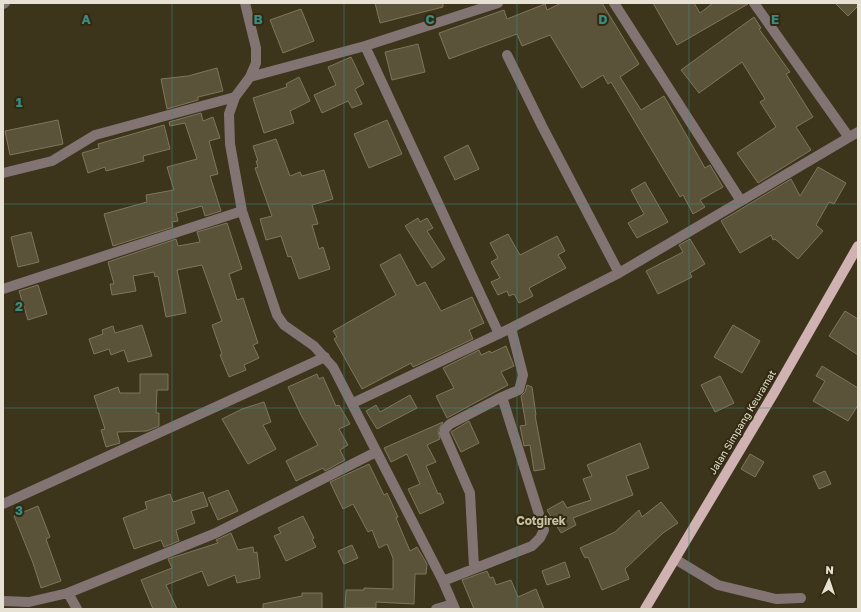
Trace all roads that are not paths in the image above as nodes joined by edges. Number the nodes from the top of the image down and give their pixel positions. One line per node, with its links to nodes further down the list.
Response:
1 (245, 3): 7 (street)
2 (498, 3): 5 (street)
3 (614, 3): 12 (street)
4 (754, 3): 10 (street)
5 (365, 46): 7 (street); 18 (street)
6 (507, 55): 15 (street)
7 (250, 77): 8 (street)
8 (235, 97): 11 (street); 13 (street)
9 (858, 132): 10 (street)
10 (848, 136): 12 (street)
11 (3, 173)
12 (741, 201): 15 (street)
13 (242, 211): 16 (street); 19 (street)
14 (858, 246): 24 (main road, Jalan Simpang Keuramat)
15 (619, 273): 17 (street)
16 (3, 289)
17 (511, 328): 18 (street); 20 (street)
18 (498, 334): 21 (street)
19 (325, 357): 21 (street); 23 (street)
20 (502, 397): 25 (street); 25 (street)
21 (352, 403): 22 (street)
22 (376, 452): 26 (street); 27 (street)
23 (3, 504)
24 (675, 559): 28 (street); 33 (main road, Jalan Simpang Keuramat)
25 (474, 567): 26 (street)
26 (443, 581): 30 (street)
27 (68, 593): 29 (street); 31 (street)
28 (801, 598)
29 (3, 600)
30 (454, 606): 32 (street)
31 (76, 609)
32 (436, 609)
33 (645, 609)

